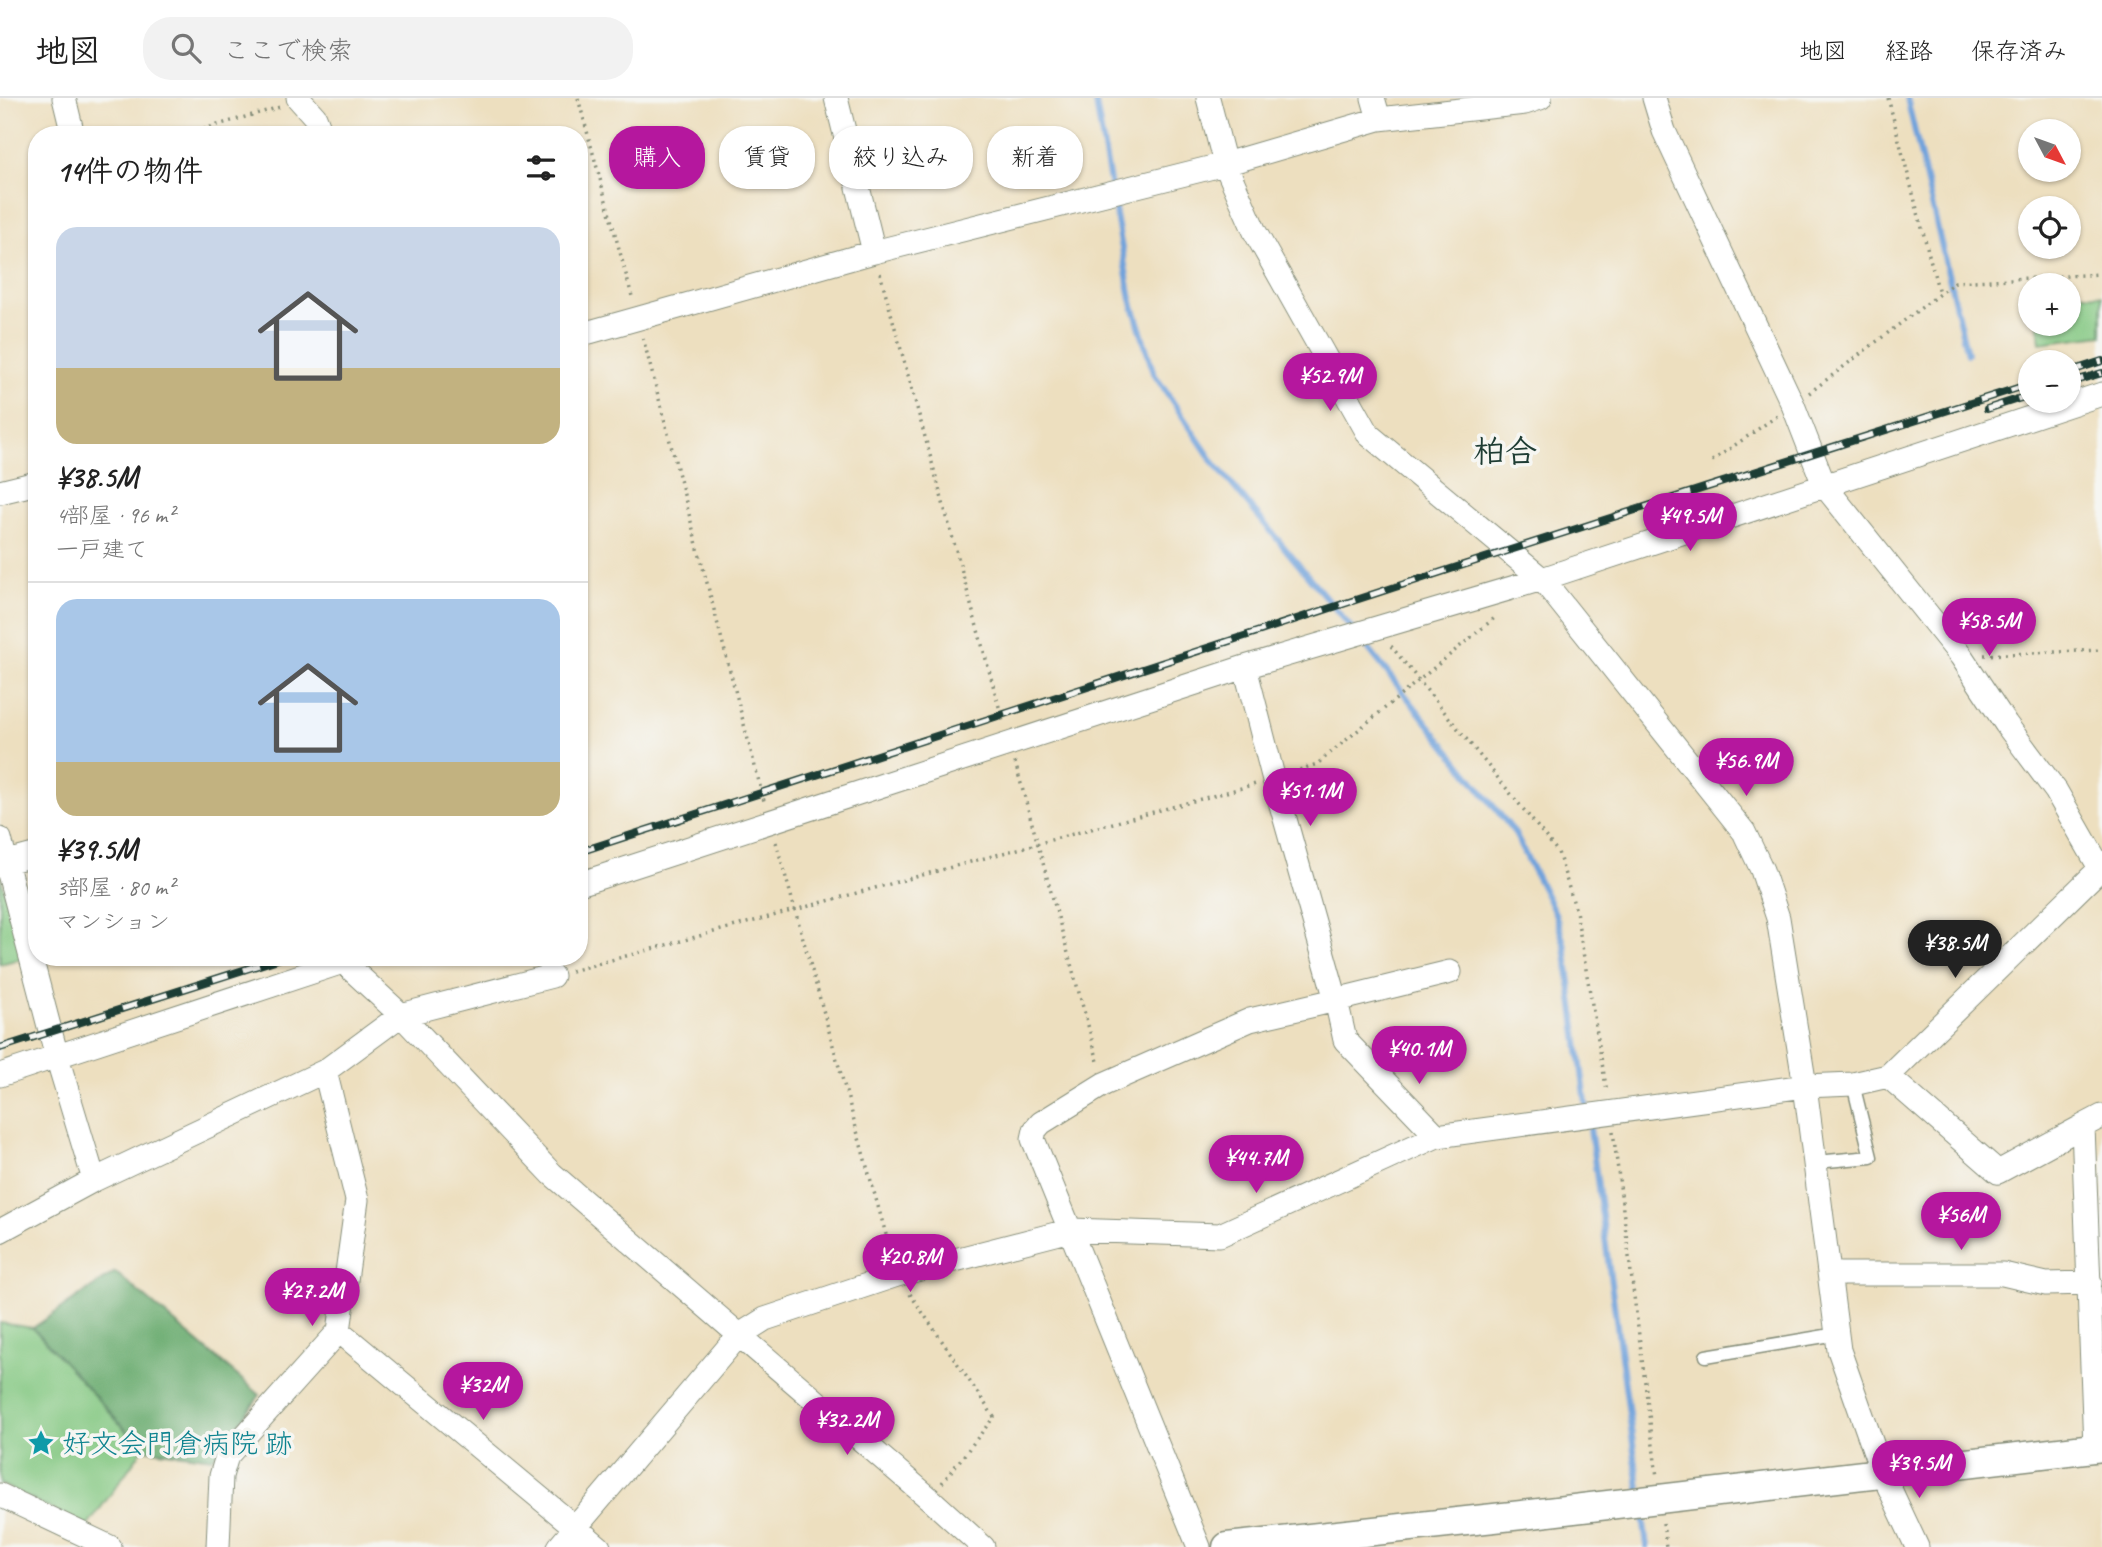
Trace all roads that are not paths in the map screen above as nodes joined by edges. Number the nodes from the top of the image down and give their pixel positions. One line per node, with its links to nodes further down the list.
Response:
1 (64, 98): 8 (street)
2 (836, 98): 11 (street)
3 (1208, 98): 10 (street)
4 (1540, 98): 7 (street)
5 (1654, 98): 15 (street)
6 (299, 99): 9 (street)
7 (1376, 109): 10 (street)
8 (71, 126)
9 (318, 126)
10 (1225, 164): 11 (street); 17 (street)
11 (874, 252): 12 (street)
12 (588, 332)
13 (2102, 394): 15 (street)
14 (28, 485): 16 (street)
15 (1824, 485): 17 (street); 22 (street)
16 (0, 492)
17 (1542, 579): 18 (street); 37 (street)
18 (1245, 667): 23 (street); 30 (street)
19 (0, 839): 21 (street)
20 (28, 856): 21 (street)
21 (3, 863): 24 (street)
22 (2101, 868): 35 (street)
23 (588, 881)
24 (28, 953)
25 (32, 966): 32 (street)
26 (325, 966): 32 (street)
27 (353, 966): 31 (street)
28 (1450, 972): 30 (street)
29 (552, 976): 31 (street)
30 (1336, 1000): 39 (street); 42 (street)
31 (401, 1015): 33 (street); 48 (street)
32 (57, 1057): 34 (street); 41 (street)
33 (325, 1071): 41 (street); 46 (street)
34 (0, 1076)
35 (1888, 1076): 36 (street); 38 (street)
36 (1853, 1084): 37 (street); 40 (lane)
37 (1805, 1086): 39 (street); 40 (street)
38 (2093, 1121): 45 (street)
39 (1437, 1136): 42 (street)
40 (1816, 1162): 44 (street)
41 (94, 1180): 43 (street)
42 (1071, 1230): 48 (street); 60 (street)
43 (0, 1231)
44 (1831, 1274): 45 (street); 47 (street)
45 (2090, 1283): 50 (street)
46 (339, 1331): 53 (street); 56 (street)
47 (1837, 1334): 49 (lane); 51 (street)
48 (738, 1336): 53 (street); 59 (street)
49 (1706, 1356)
50 (2099, 1447): 51 (street)
51 (1882, 1472): 54 (street); 62 (street)
52 (0, 1495): 55 (street)
53 (576, 1527): 57 (street); 58 (street)
54 (1309, 1542): 61 (street)
55 (110, 1547)
56 (218, 1547)
57 (559, 1547)
58 (599, 1547)
59 (983, 1547)
60 (1199, 1547)
61 (1227, 1547)
62 (1917, 1547)

